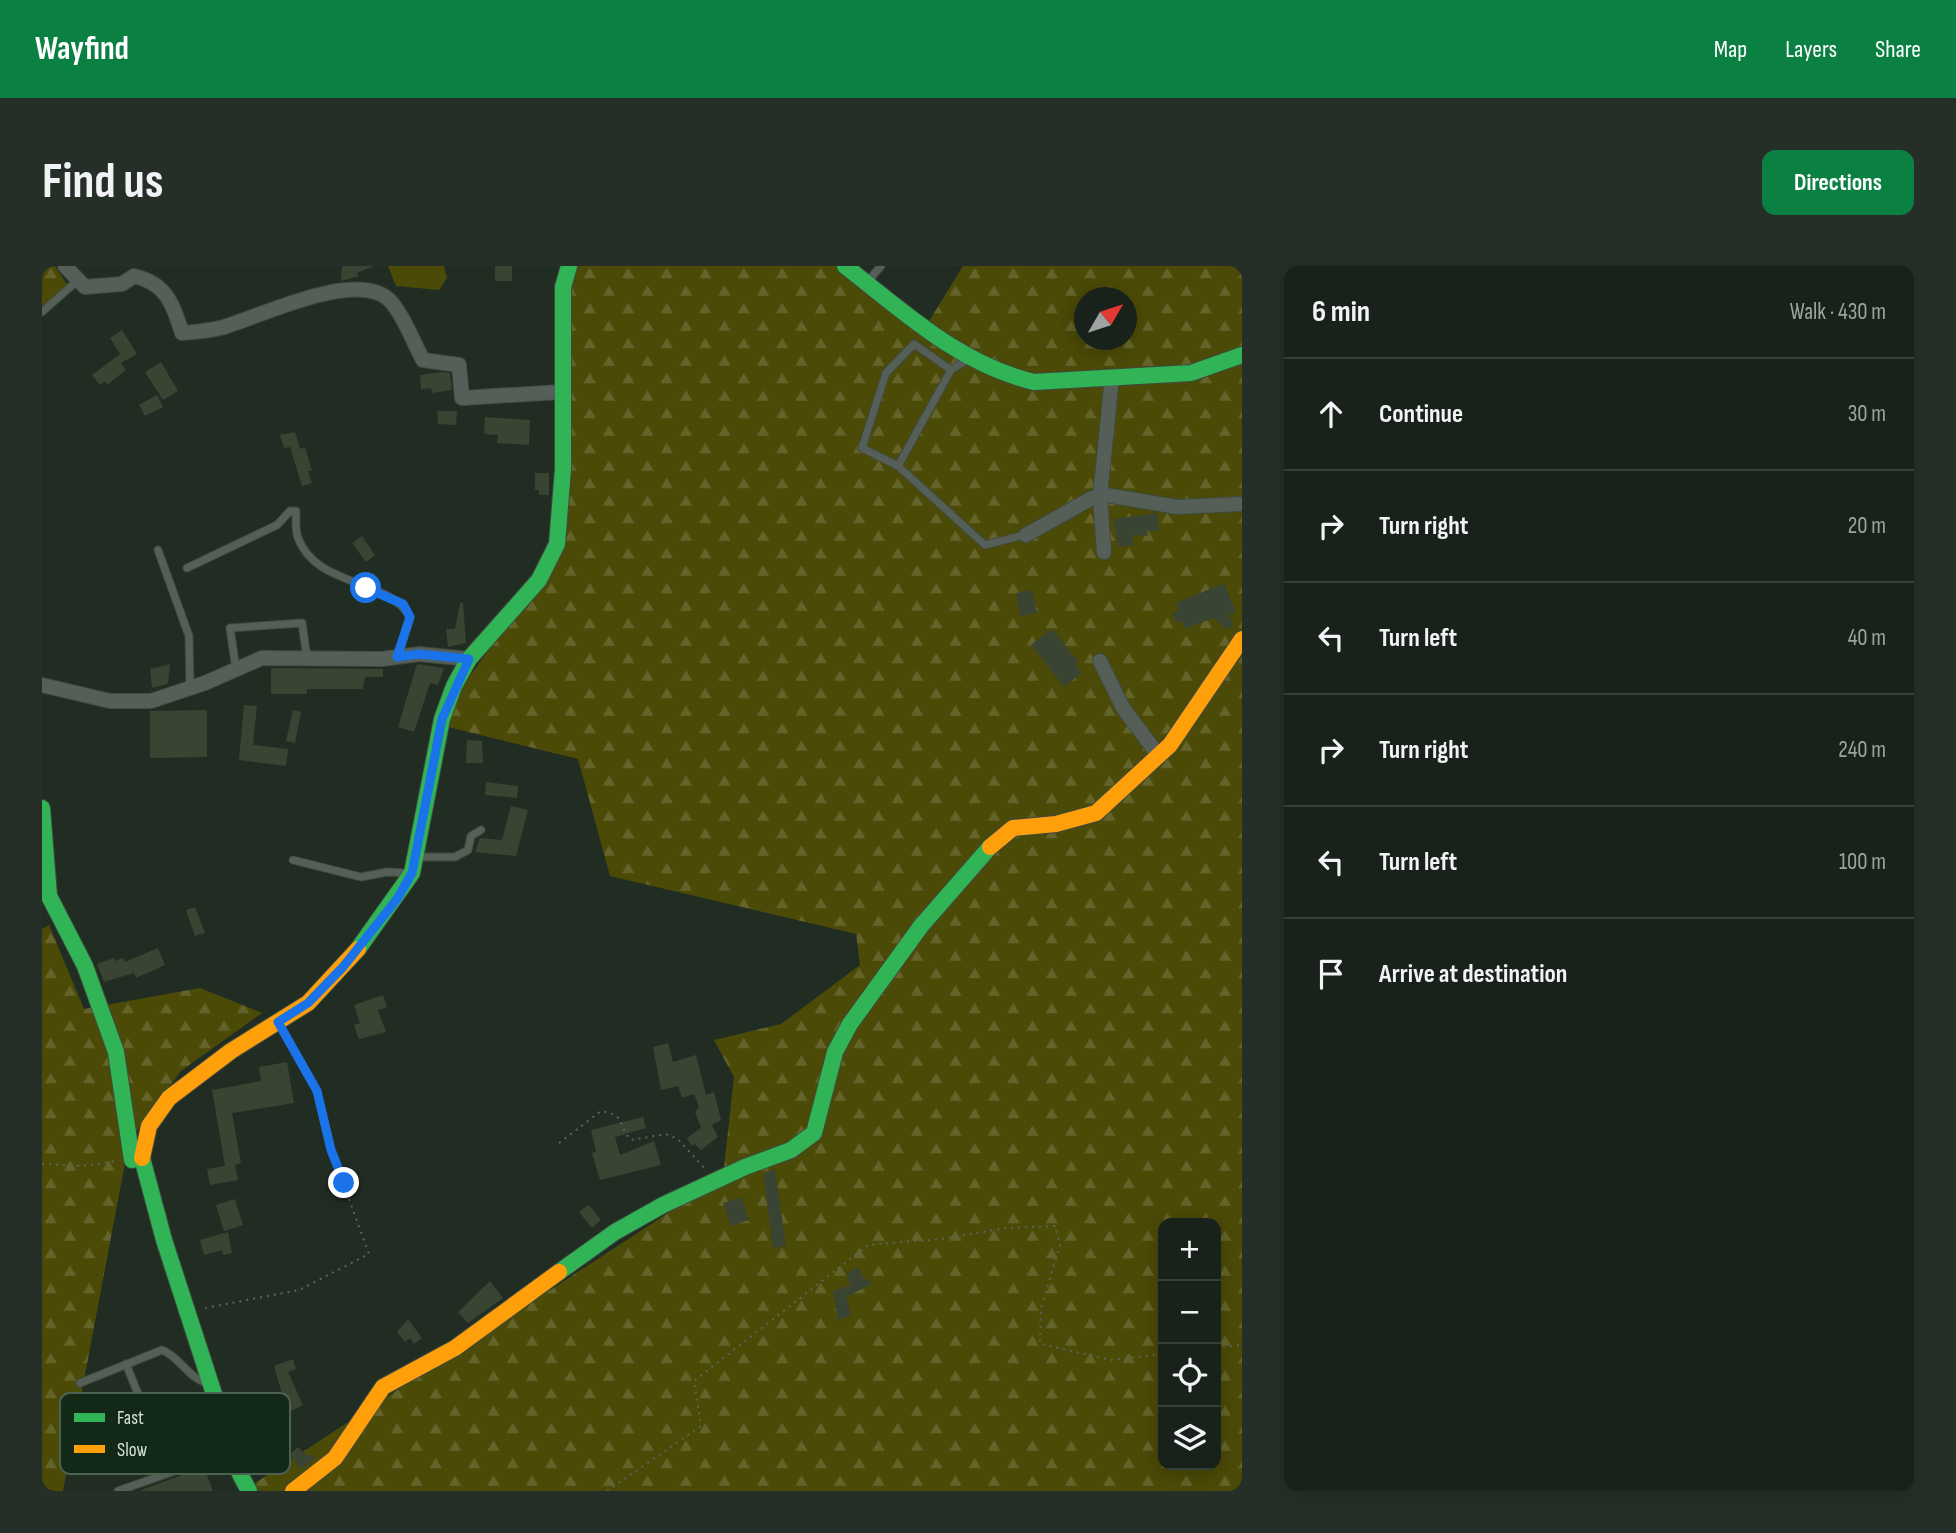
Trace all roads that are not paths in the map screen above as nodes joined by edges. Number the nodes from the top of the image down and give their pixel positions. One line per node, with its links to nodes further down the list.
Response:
1 (65, 266): 6 (street)
2 (569, 266): 13 (street)
3 (845, 266): 7 (street)
4 (881, 266): 7 (lane)
5 (133, 271): 6 (street); 13 (street)
6 (78, 280): 8 (lane)
7 (867, 282): 10 (street)
8 (42, 312)
9 (1242, 355): 12 (street)
10 (969, 359): 11 (lane); 12 (street)
11 (951, 370): 14 (lane); 14 (lane)
12 (1112, 378): 15 (street)
13 (561, 392): 24 (street)
14 (898, 466): 17 (lane)
15 (1100, 496): 16 (street); 17 (street); 19 (street)
16 (1242, 504)
17 (1027, 535)
18 (158, 550): 28 (lane)
19 (1104, 552)
20 (187, 568): 22 (lane)
21 (1242, 639): 29 (street)
22 (397, 657): 23 (street); 24 (street)
23 (307, 658): 26 (street); 26 (lane)
24 (469, 659): 34 (street)
25 (1100, 661): 29 (street)
26 (236, 669): 28 (street)
27 (42, 685): 28 (street)
28 (190, 688)
29 (1159, 756): 45 (street)
30 (42, 808): 32 (street)
31 (481, 831): 34 (lane)
32 (43, 860): 35 (street)
33 (293, 860): 34 (lane)
34 (414, 865): 35 (street)
35 (137, 1159): 38 (street)
36 (126, 1364): 37 (lane); 38 (lane); 39 (lane)
37 (80, 1383)
38 (211, 1384): 40 (street)
39 (138, 1393)
40 (214, 1393)
41 (165, 1474): 43 (lane)
42 (241, 1474): 44 (street)
43 (118, 1491)
44 (248, 1491)
45 (293, 1491)

